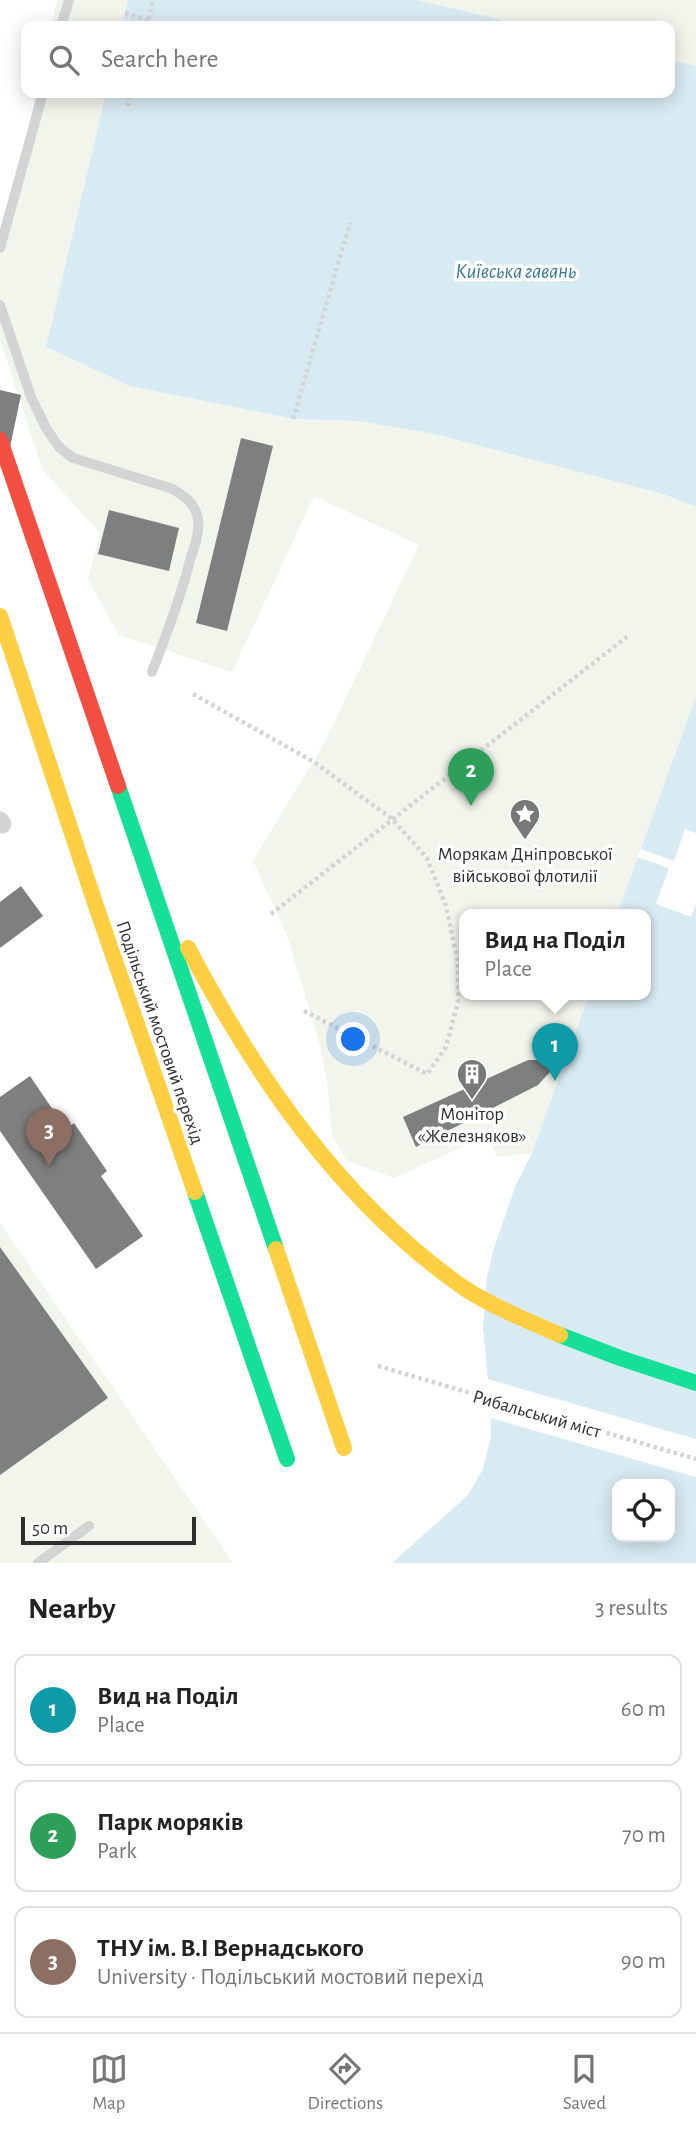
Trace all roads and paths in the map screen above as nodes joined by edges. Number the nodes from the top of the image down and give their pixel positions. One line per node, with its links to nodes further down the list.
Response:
1 (69, 0): 4 (lane)
2 (153, 0): 6 (path)
3 (125, 13): 5 (path)
4 (63, 21)
5 (143, 21)
6 (148, 21)
7 (42, 98): 11 (lane)
8 (130, 98): 9 (path)
9 (128, 106)
10 (350, 223): 13 (path)
11 (0, 248)
12 (0, 305): 17 (lane)
13 (293, 419)
14 (0, 440): 20 (main road, Подільський мостовий перехід)
15 (0, 616): 27 (main road, Подільський мостовий перехід)
16 (628, 636): 19 (path)
17 (152, 672)
18 (192, 694): 19 (path)
19 (393, 820): 21 (path); 22 (path)
20 (139, 851): 24 (main road, Подільський мостовий перехід); 25 (main road, Подільський мостовий перехід)
21 (271, 914)
22 (304, 1011)
23 (377, 1366): 26 (path, Рибальський міст)
24 (696, 1383)
25 (344, 1448)
26 (696, 1459)
27 (287, 1460)
28 (89, 1526): 29 (lane)
29 (38, 1563)

